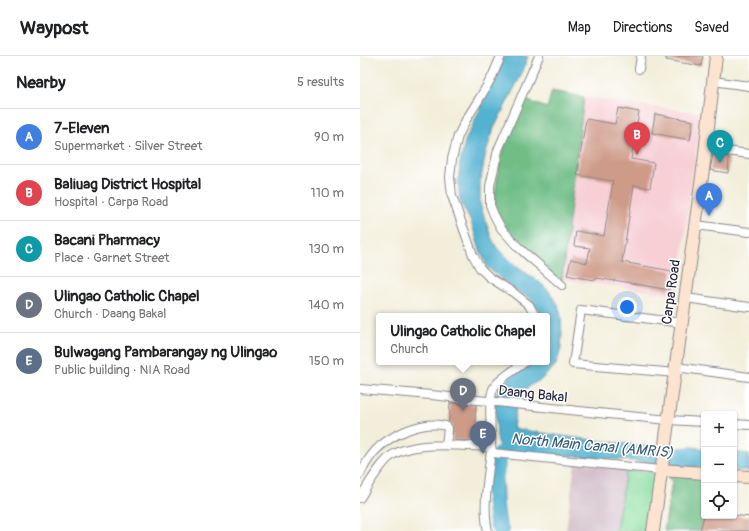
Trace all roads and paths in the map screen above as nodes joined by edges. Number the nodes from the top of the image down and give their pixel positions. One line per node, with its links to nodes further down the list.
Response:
1 (501, 56): 15 (street)
2 (538, 56): 12 (street)
3 (641, 56): 5 (street)
4 (716, 56): 6 (street, Carpa Road)
5 (639, 69)
6 (713, 81): 7 (street); 8 (street, Carpa Road)
7 (749, 86)
8 (705, 148): 9 (street); 10 (street, Carpa Road)
9 (749, 154)
10 (696, 225): 11 (street); 13 (street, Carpa Road)
11 (749, 232)
12 (562, 285)
13 (686, 298): 14 (street); 16 (street, Carpa Road)
14 (749, 307)
15 (533, 313)
16 (682, 323): 18 (street, Carpa Road); 18 (street)
17 (521, 365): 21 (street)
18 (676, 370): 19 (street); 22 (street, Carpa Road)
19 (749, 377)
20 (360, 389): 21 (street, Daang Bakal)
21 (494, 402): 22 (street, Daang Bakal); 27 (street)
22 (669, 420): 23 (street, Daang Bakal); 28 (street, Carpa Road)
23 (701, 422)
24 (737, 424): 25 (street)
25 (749, 425)
26 (446, 445): 27 (street); 30 (street); 33 (street)
27 (492, 450): 28 (street); 34 (street)
28 (661, 468): 29 (street); 35 (street, Carpa Road)
29 (701, 473)
30 (360, 474)
31 (737, 476): 32 (street)
32 (749, 477)
33 (360, 498)
34 (488, 531)
35 (653, 531)

